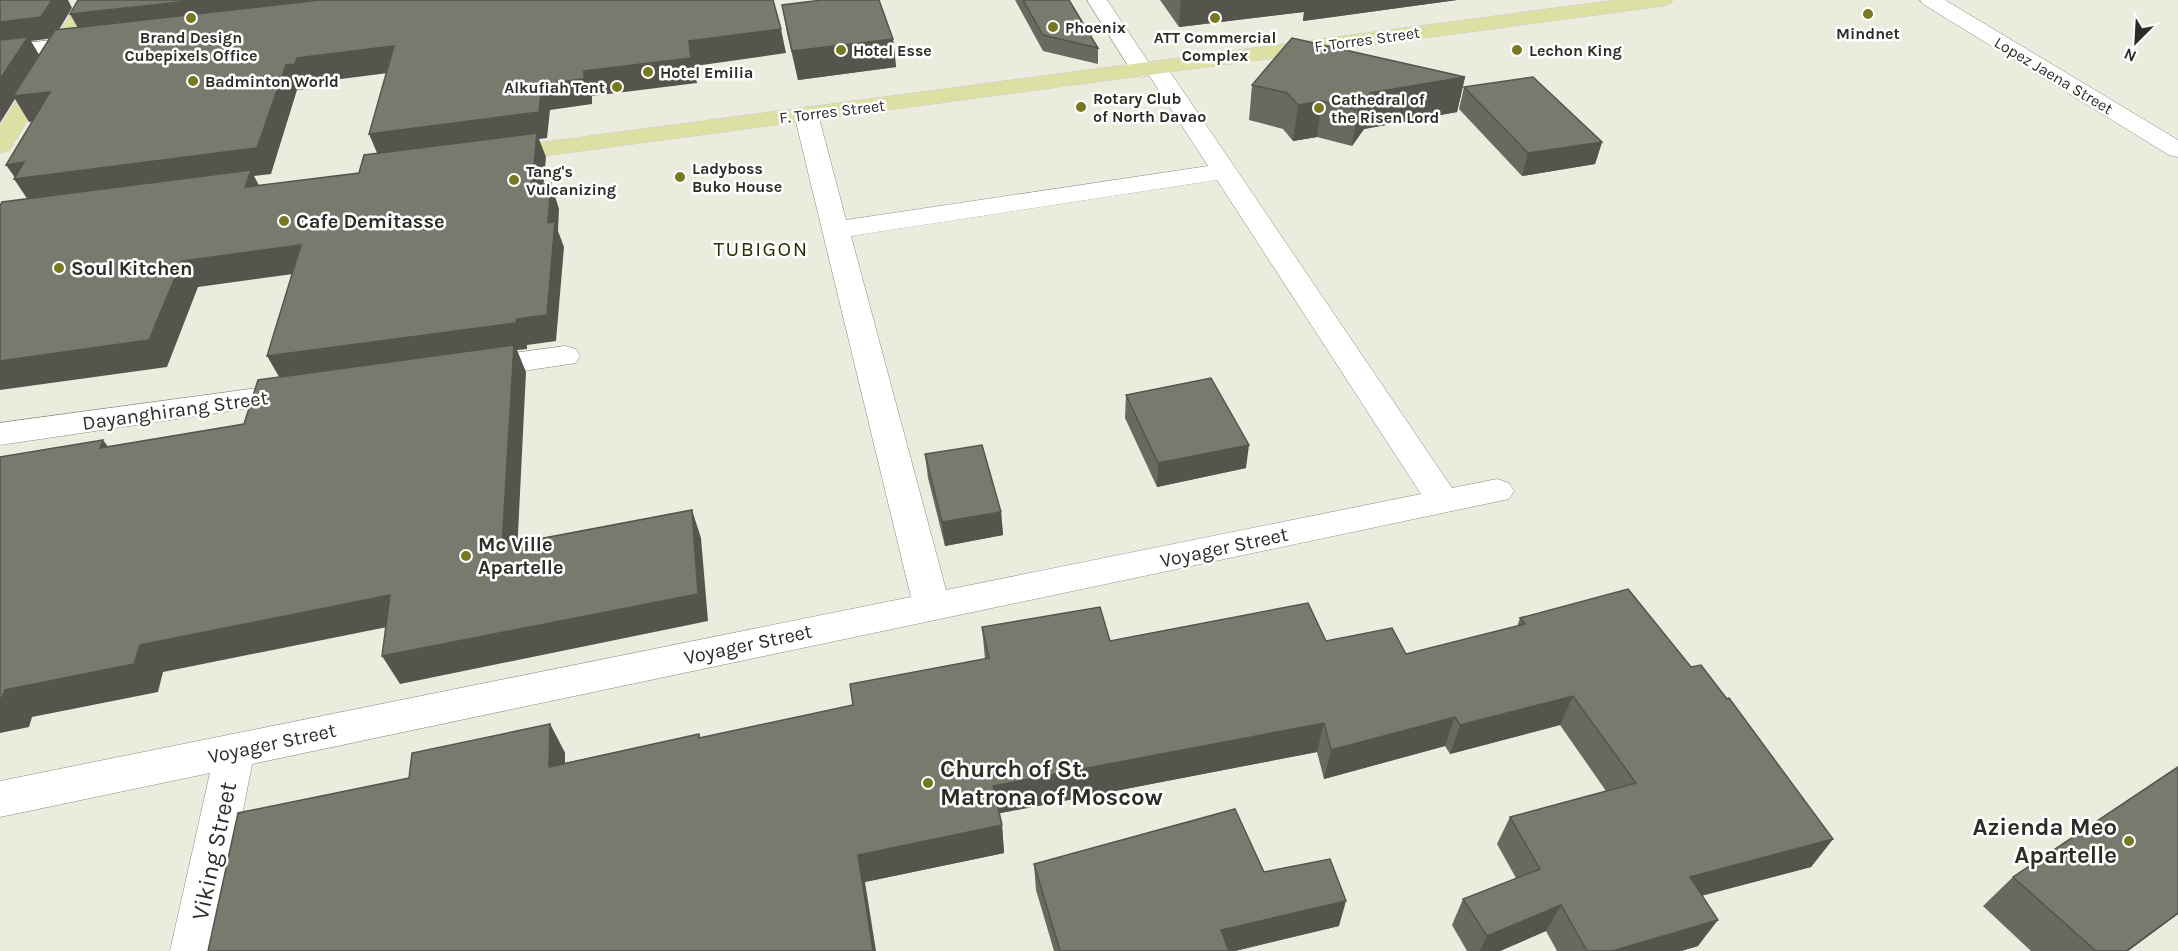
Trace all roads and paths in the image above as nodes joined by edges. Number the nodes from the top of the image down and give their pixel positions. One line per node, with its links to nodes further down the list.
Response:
1 (90, 0): 6 (main road)
2 (1097, 0): 8 (street)
3 (1663, 0): 8 (main road, F. Torres Street)
4 (1930, 0): 11 (street, Lopez Jaena Street)
5 (107, 41): 6 (street)
6 (60, 46): 7 (street); 10 (main road)
7 (0, 53)
8 (1149, 69): 9 (main road, F. Torres Street); 13 (street)
9 (806, 114): 12 (main road, F. Torres Street); 14 (street)
10 (0, 146)
11 (2178, 150)
12 (477, 158)
13 (1224, 171): 14 (street); 20 (street)
14 (836, 230): 21 (street)
15 (565, 356): 16 (street)
16 (447, 372)
17 (318, 390): 18 (street, Dayanghirang Street)
18 (0, 434)
19 (1497, 491): 20 (street, Voyager Street)
20 (1444, 502): 21 (street, Voyager Street)
21 (932, 607): 22 (street, Voyager Street)
22 (235, 750): 23 (street, Voyager Street); 24 (street, Viking Street)
23 (0, 799)
24 (193, 951)

